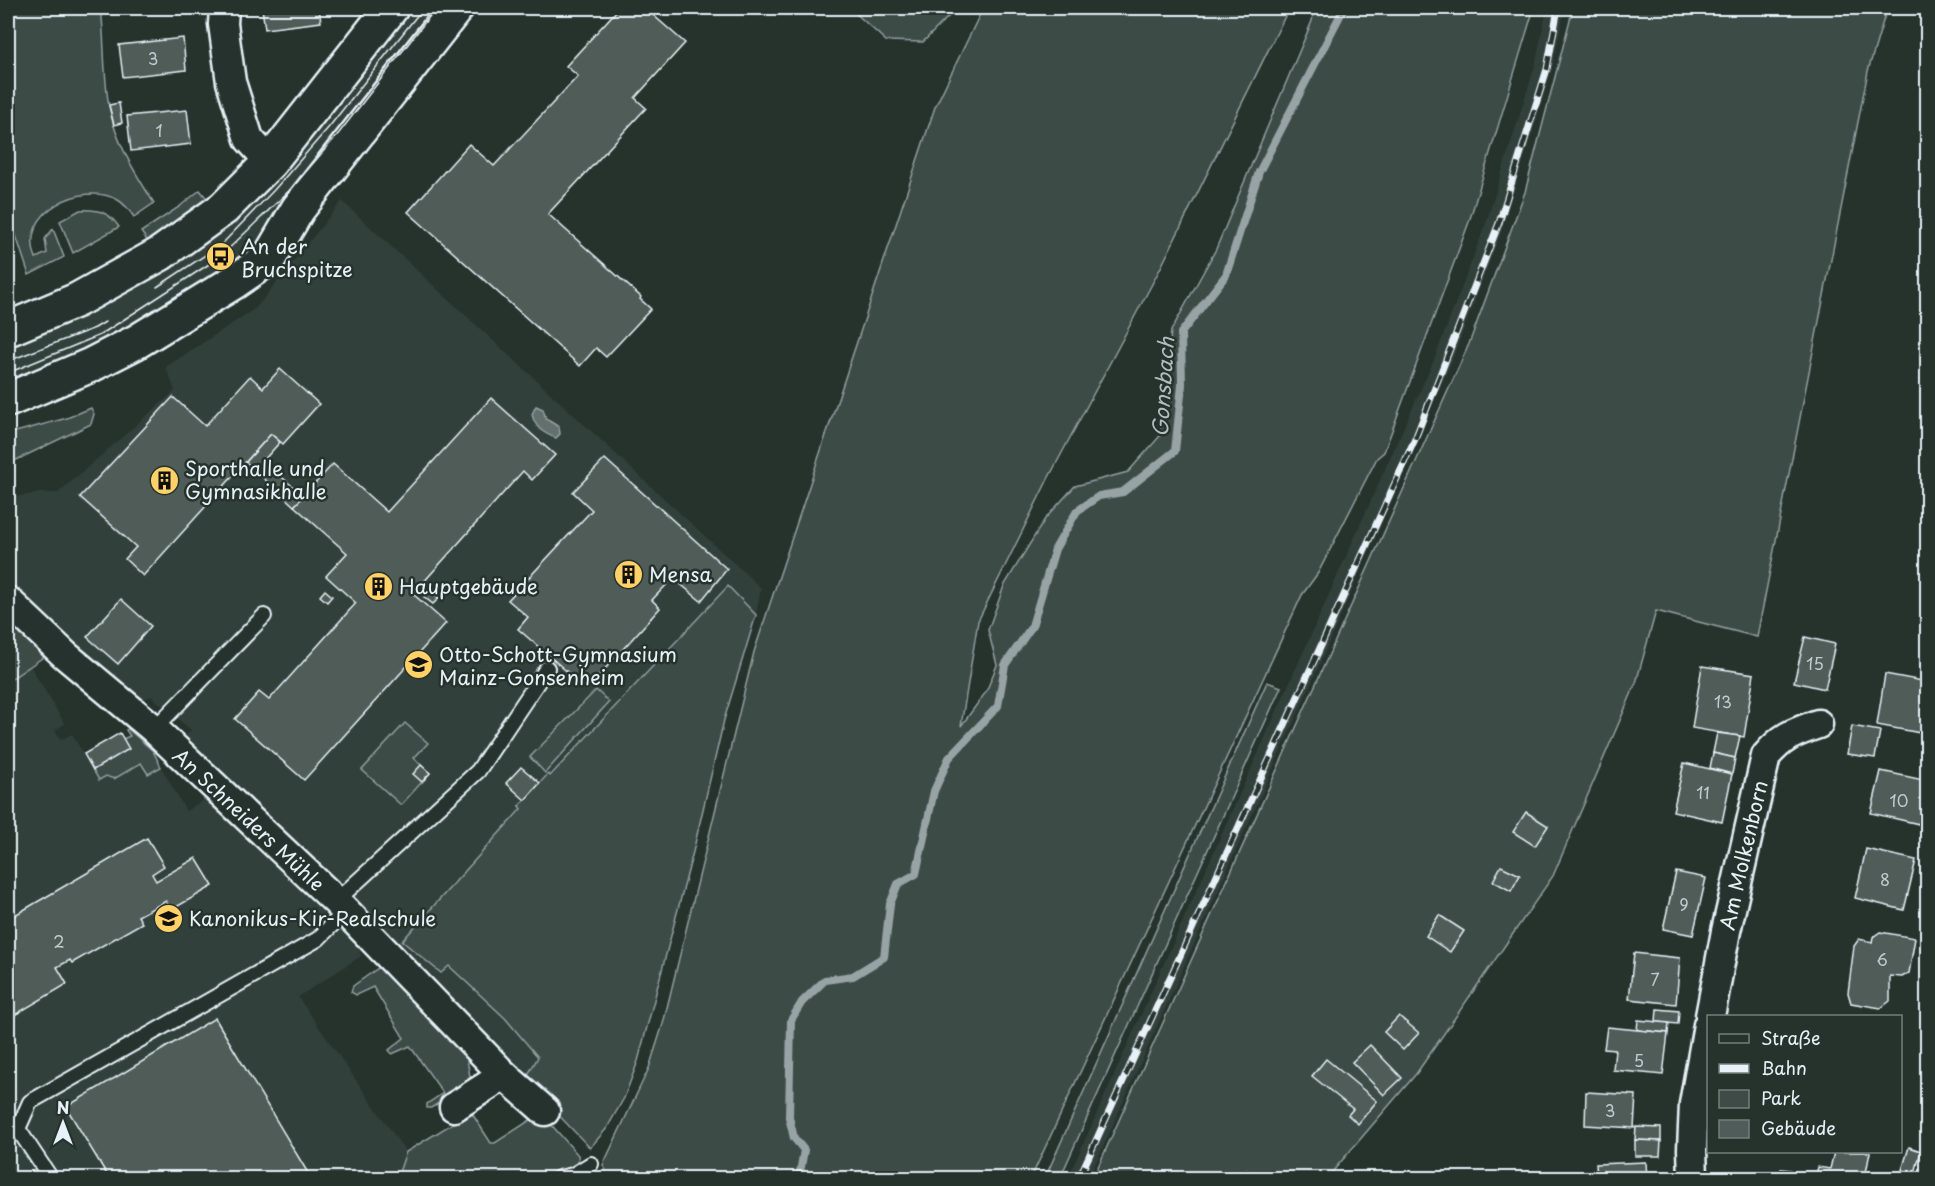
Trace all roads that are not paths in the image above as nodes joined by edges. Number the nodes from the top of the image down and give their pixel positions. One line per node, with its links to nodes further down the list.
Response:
1 (224, 8): 4 (street)
2 (391, 8): 4 (main road)
3 (456, 8): 6 (main road)
4 (270, 162): 5 (main road)
5 (8, 329)
6 (8, 400)
7 (8, 601): 11 (street, An Schneiders Mühle)
8 (264, 616): 11 (lane)
9 (547, 668): 12 (lane)
10 (1818, 724): 13 (street, Am Molkenborn)
11 (154, 729): 12 (street, An Schneiders Mühle)
12 (341, 906): 15 (street, An Schneiders Mühle); 19 (lane)
13 (1710, 1015)
14 (1707, 1031): 21 (street)
15 (504, 1075): 16 (street); 17 (street, An Schneiders Mühle)
16 (454, 1107)
17 (545, 1111)
18 (591, 1164): 20 (lane)
19 (50, 1177)
20 (559, 1179)
21 (1693, 1179)

